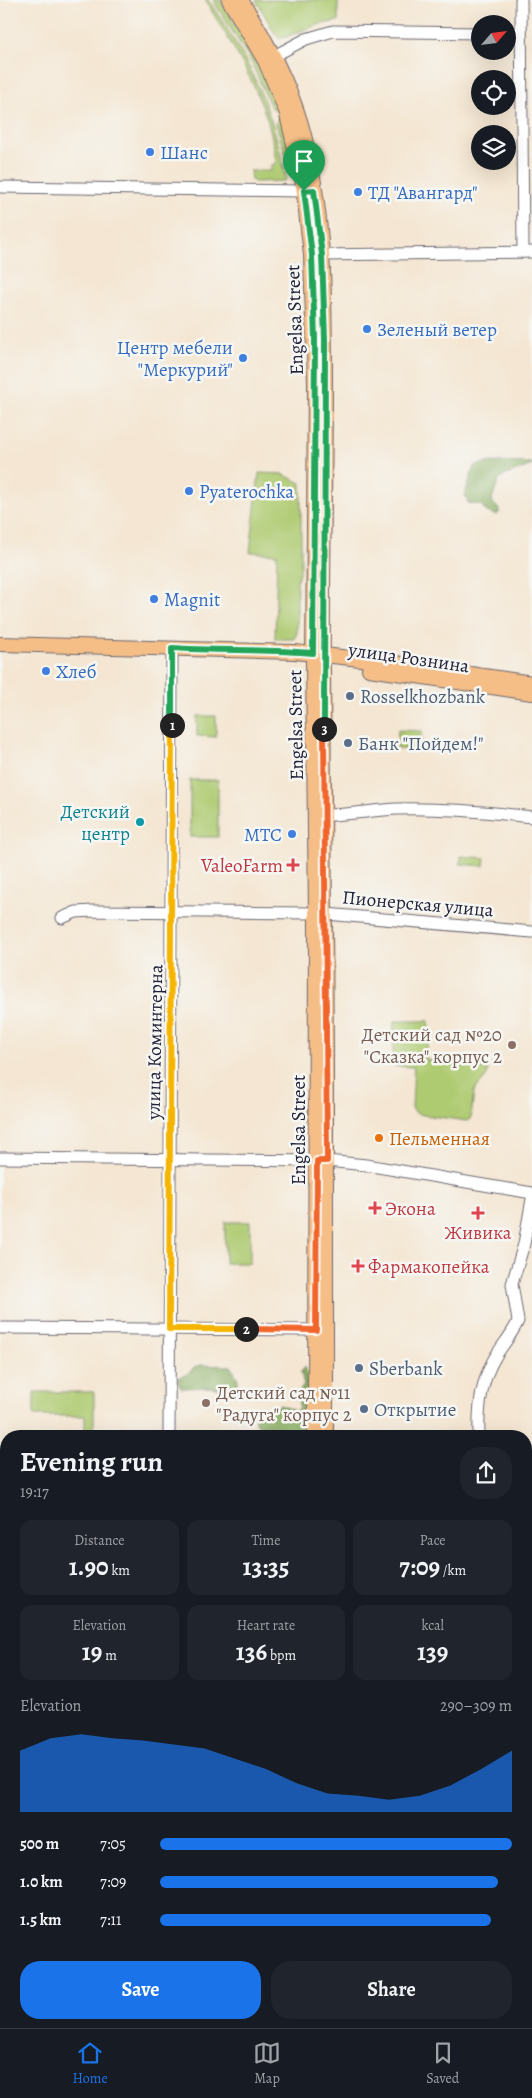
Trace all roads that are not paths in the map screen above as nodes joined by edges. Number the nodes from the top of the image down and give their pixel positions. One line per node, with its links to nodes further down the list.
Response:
1 (229, 0): 7 (main road, Engelsa Street)
2 (241, 0): 7 (main road, Engelsa Street)
3 (521, 0): 5 (street)
4 (516, 32): 5 (street)
5 (521, 32): 10 (street)
6 (471, 33): 7 (street)
7 (270, 59): 9 (main road, Engelsa Street)
8 (0, 187): 9 (street)
9 (310, 190): 11 (main road, Engelsa Street)
10 (527, 252): 11 (street)
11 (317, 255): 14 (main road, Engelsa Street)
12 (0, 644): 13 (main road, улица Рознина)
13 (172, 648): 14 (main road, улица Рознина); 20 (street, улица Коминтерна)
14 (318, 658): 15 (main road, улица Рознина); 18 (main road, Engelsa Street); 21 (main road, Engelsa Street)
15 (476, 680): 16 (main road, улица Рознина); 17 (main road, улица Рознина)
16 (532, 683)
17 (532, 693)
18 (325, 815): 19 (street); 21 (main road, Engelsa Street)
19 (532, 817)
20 (172, 912): 21 (street, Пионерская улица); 22 (street, Пионерская улица); 25 (street, улица Коминтерна)
21 (321, 914): 23 (street, Пионерская улица); 26 (main road, Engelsa Street)
22 (62, 918)
23 (532, 932)
24 (0, 1158): 25 (street)
25 (170, 1160): 26 (street); 30 (street, улица Коминтерна)
26 (322, 1161): 27 (street); 31 (main road, Engelsa Street); 34 (main road, Engelsa Street)
27 (532, 1193)
28 (532, 1199): 35 (street)
29 (0, 1328): 30 (street)
30 (169, 1329): 31 (street); 32 (street, улица Коминтерна)
31 (316, 1330): 33 (main road, Engelsa Street)
32 (169, 1430)
33 (315, 1430)
34 (326, 1430)
35 (479, 1430)

